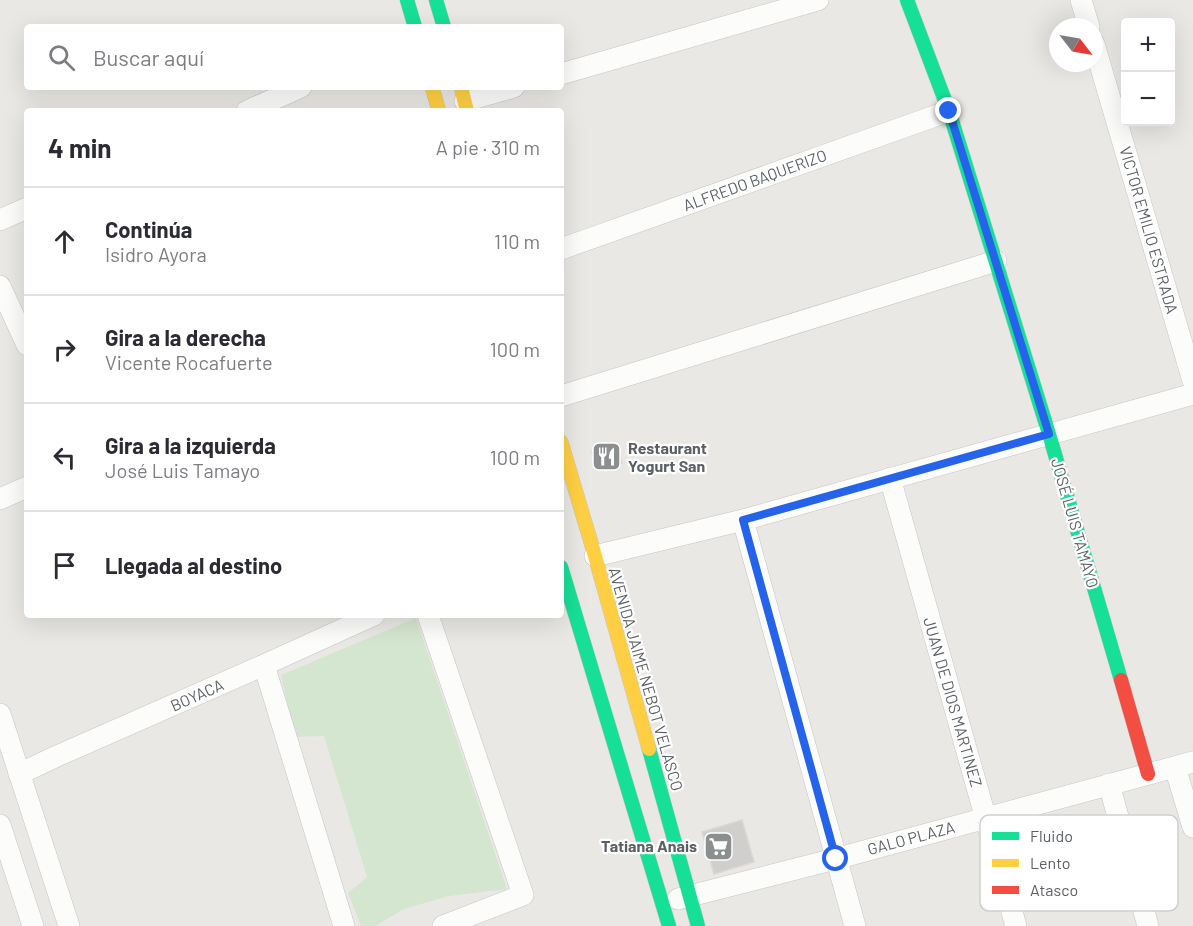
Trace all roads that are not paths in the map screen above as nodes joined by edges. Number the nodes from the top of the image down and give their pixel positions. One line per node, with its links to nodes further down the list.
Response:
1 (407, 0): 7 (main road)
2 (436, 0): 8 (main road)
3 (818, 0): 10 (street)
4 (907, 0): 17 (main road, JOSÉ LUIS TAMAYO)
5 (1081, 0): 6 (street)
6 (1086, 18)
7 (414, 24)
8 (443, 24)
9 (1102, 72): 24 (street, VICTOR EMILIO ESTRADA)
10 (564, 73)
11 (294, 90): 15 (street)
12 (433, 90): 16 (main road)
13 (502, 90): 14 (street)
14 (464, 100)
15 (254, 108)
16 (438, 108)
17 (949, 111): 20 (street, ALFREDO BAQUERIZO); 21 (main road, JOSÉ LUIS TAMAYO)
18 (24, 209): 19 (street)
19 (0, 220)
20 (564, 248)
21 (996, 261): 26 (street); 27 (main road, JOSÉ LUIS TAMAYO)
22 (0, 286): 23 (street)
23 (24, 338)
24 (1193, 381)
25 (1193, 394): 27 (street)
26 (564, 395)
27 (1049, 434): 29 (street); 41 (main road, JOSÉ LUIS TAMAYO)
28 (564, 452): 33 (main road, AVENIDA JAIME NEBOT VELASCO)
29 (890, 478): 32 (street); 43 (street, JUAN DE DIOS MARTINEZ)
30 (24, 488): 31 (street)
31 (0, 498)
32 (743, 520): 33 (street); 49 (street)
33 (595, 556): 51 (main road, AVENIDA JAIME NEBOT VELASCO)
34 (564, 577): 52 (main road)
35 (367, 618): 37 (street, BOYACA)
36 (429, 618): 58 (street)
37 (264, 665): 40 (street, BOYACA); 57 (street)
38 (0, 714): 40 (street)
39 (1184, 764): 41 (street, GALO PLAZA); 48 (street)
40 (20, 774): 56 (street)
41 (1148, 774): 42 (street, GALO PLAZA)
42 (1109, 784): 44 (street, GALO PLAZA); 45 (street)
43 (985, 815)
44 (997, 815)
45 (1118, 815)
46 (980, 820): 49 (street, GALO PLAZA)
47 (0, 825): 50 (street)
48 (1193, 827)
49 (836, 859): 51 (street, GALO PLAZA); 61 (street)
50 (8, 875): 55 (street)
51 (689, 897): 52 (street, GALO PLAZA); 60 (main road, AVENIDA JAIME NEBOT VELASCO)
52 (663, 903): 59 (main road)
53 (1012, 911): 62 (street, JUAN DE DIOS MARTINEZ)
54 (1144, 911): 63 (street)
55 (33, 926)
56 (69, 926)
57 (345, 926)
58 (443, 926)
59 (669, 926)
60 (698, 926)
61 (855, 926)
62 (1016, 926)
63 (1148, 926)

